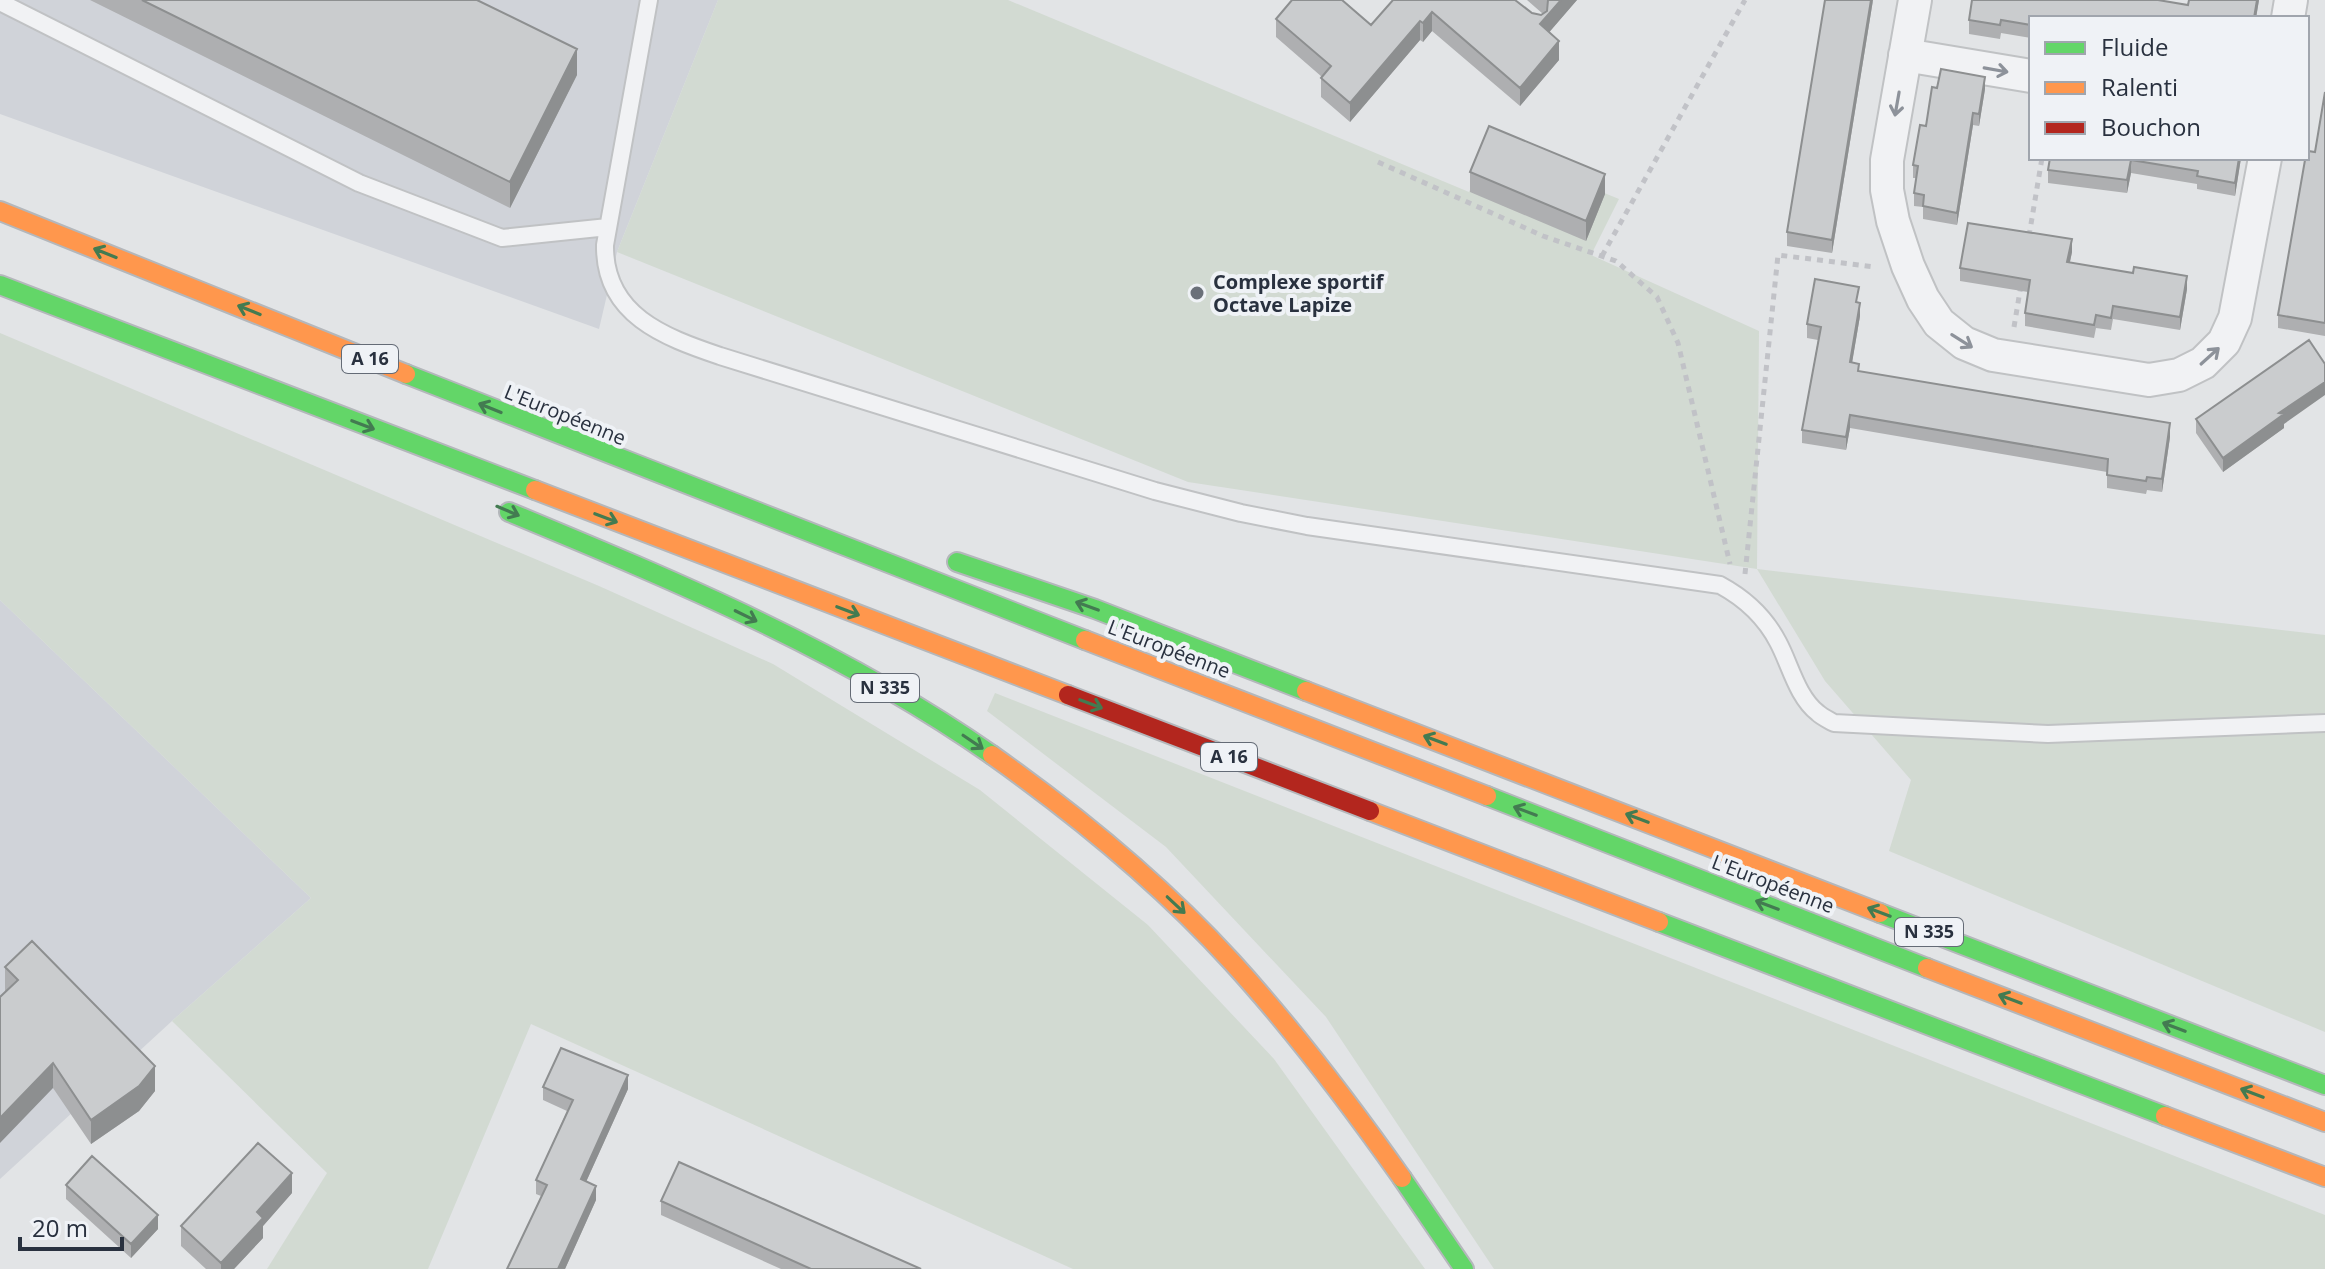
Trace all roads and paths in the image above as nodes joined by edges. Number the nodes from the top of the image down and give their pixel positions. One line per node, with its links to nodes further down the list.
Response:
1 (649, 0): 11 (lane)
2 (1745, 0): 13 (path)
3 (1915, 0): 5 (street)
4 (0, 2): 11 (lane)
5 (1905, 55): 6 (street, one-way to 6); 14 (street, one-way to 14)
6 (2029, 76)
7 (2042, 160): 12 (path)
8 (2265, 160): 18 (street, one-way to 8)
9 (1378, 162): 13 (path)
10 (0, 211): 19 (highway, L'Européenne / A 16, one-way to 10)
11 (608, 227): 24 (lane)
12 (2026, 250)
13 (1602, 256): 24 (path)
14 (1908, 266): 18 (street, one-way to 18); 24 (path)
15 (2021, 281): 18 (path)
16 (0, 285): 17 (highway, A 16)
17 (133, 337): 20 (highway); 28 (highway, A 16, one-way to 28)
18 (2009, 358)
19 (562, 437): 22 (highway); 27 (highway, L'Européenne / A 16, one-way to 19)
20 (358, 441)
21 (490, 504): 29 (highway, N 335, one-way to 29)
22 (846, 527)
23 (936, 555): 26 (highway, N 335, one-way to 23)
24 (1743, 599): 25 (lane)
25 (2325, 723)
26 (2325, 1085)
27 (2325, 1122)
28 (2325, 1177)
29 (1464, 1269)

